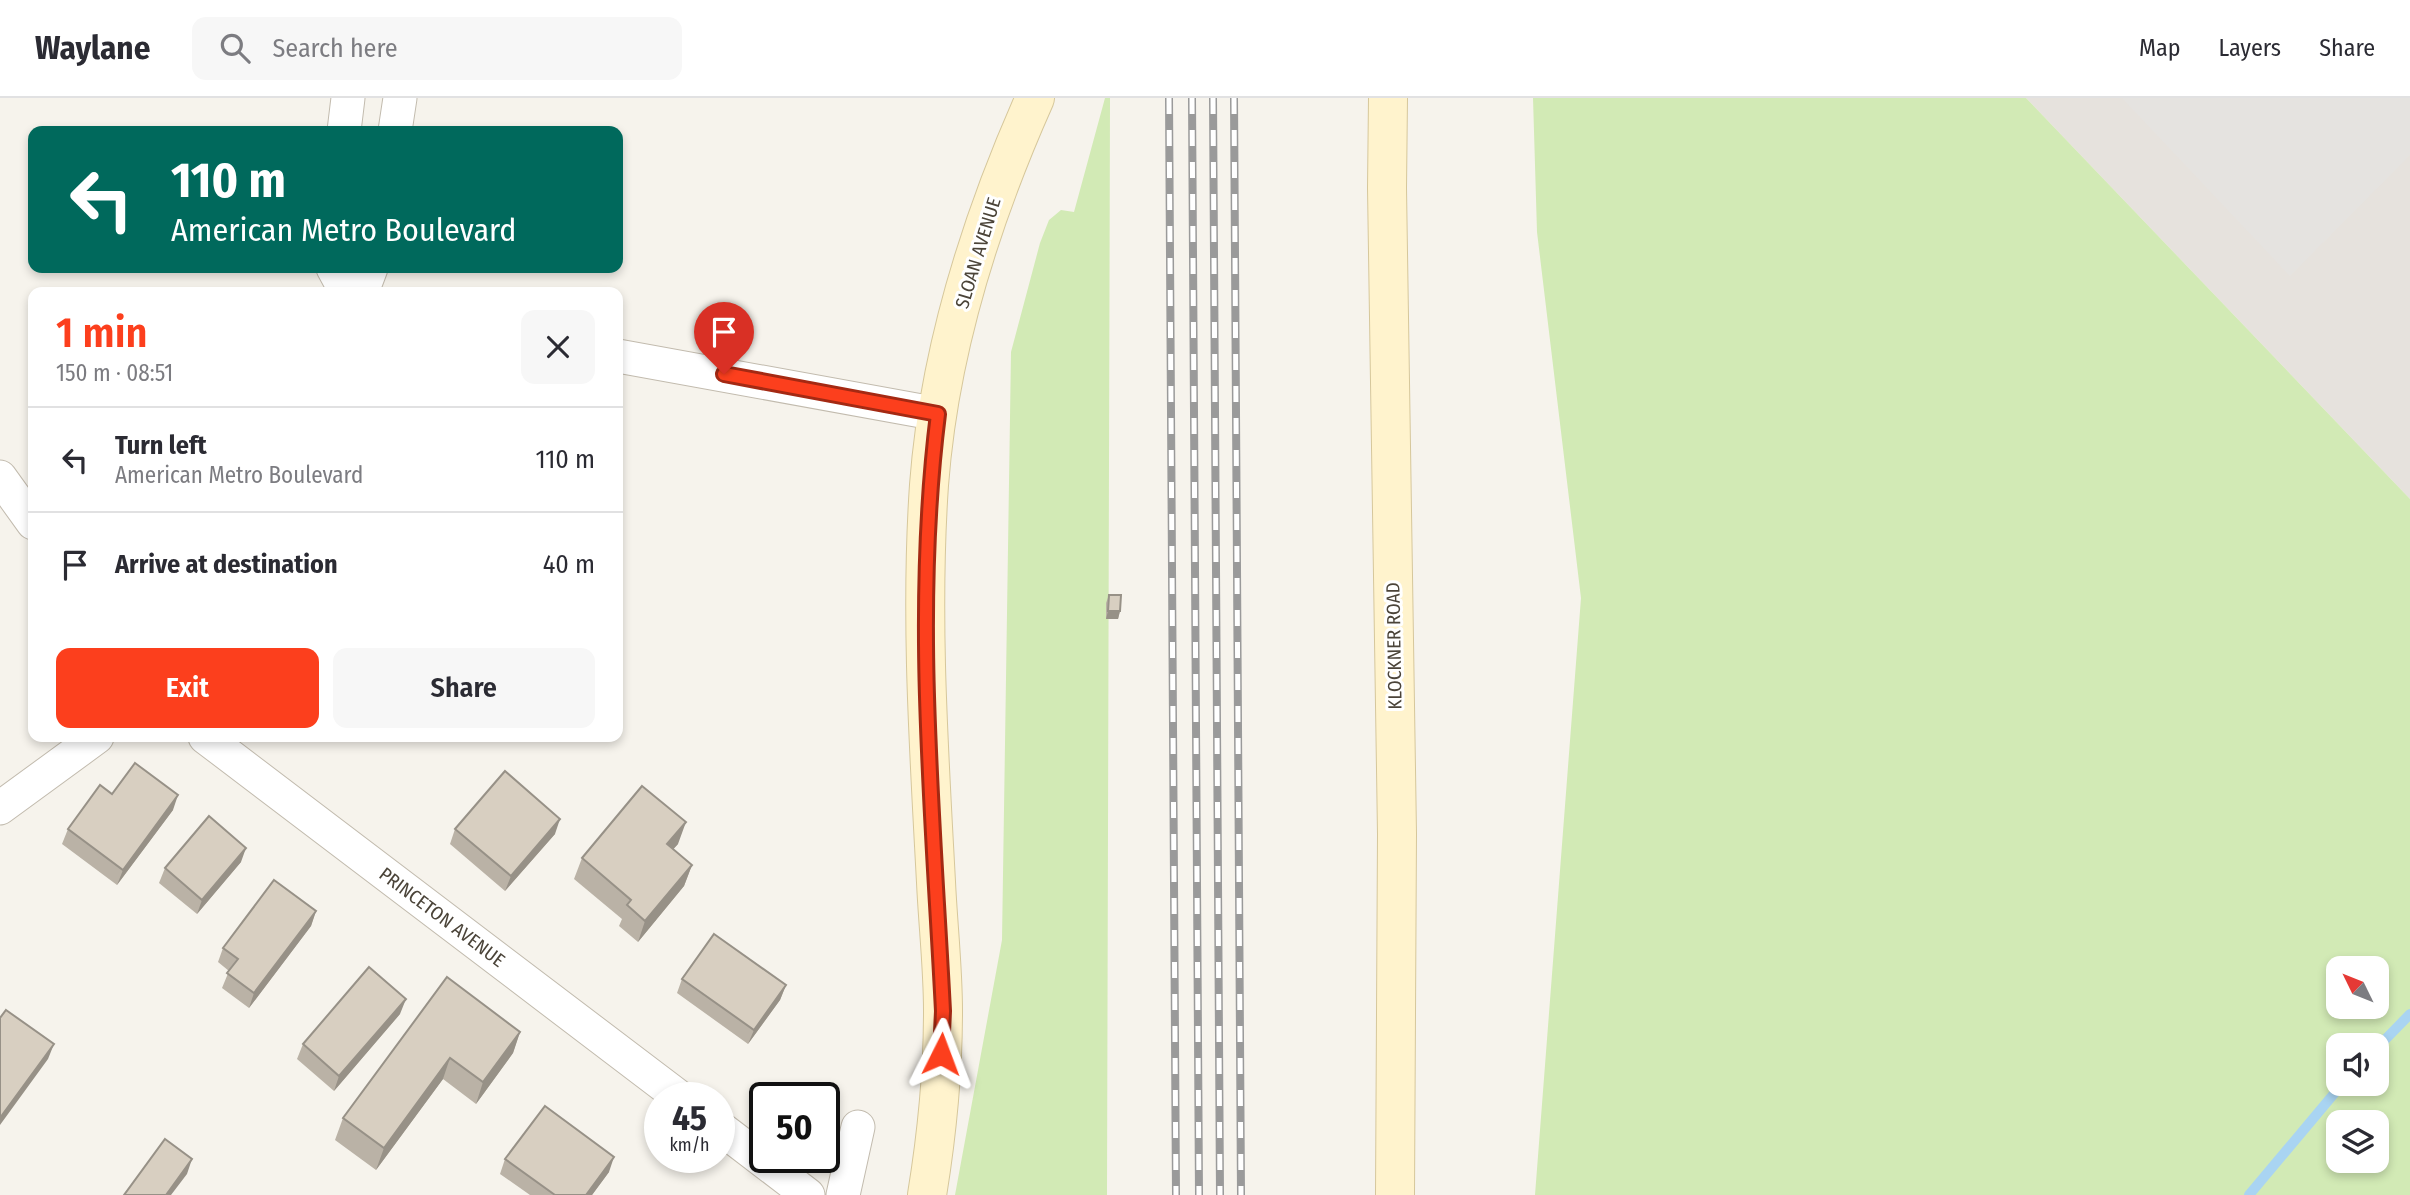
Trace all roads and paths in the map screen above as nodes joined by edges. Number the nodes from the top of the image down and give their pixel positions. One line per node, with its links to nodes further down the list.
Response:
1 (348, 98): 5 (street)
2 (400, 98): 6 (street)
3 (1035, 98): 8 (main road, SLOAN AVENUE)
4 (1388, 98): 20 (main road, KLOCKNER ROAD)
5 (345, 126)
6 (396, 126)
7 (623, 357): 8 (street)
8 (938, 414): 19 (main road, SLOAN AVENUE)
9 (0, 477): 10 (street)
10 (28, 516)
11 (90, 742): 13 (street)
12 (212, 742): 14 (street, PRINCETON AVENUE)
13 (0, 808)
14 (660, 1082)
15 (858, 1127): 18 (street)
16 (735, 1140): 17 (street)
17 (808, 1195)
18 (842, 1195)
19 (927, 1195)
20 (1395, 1195)

